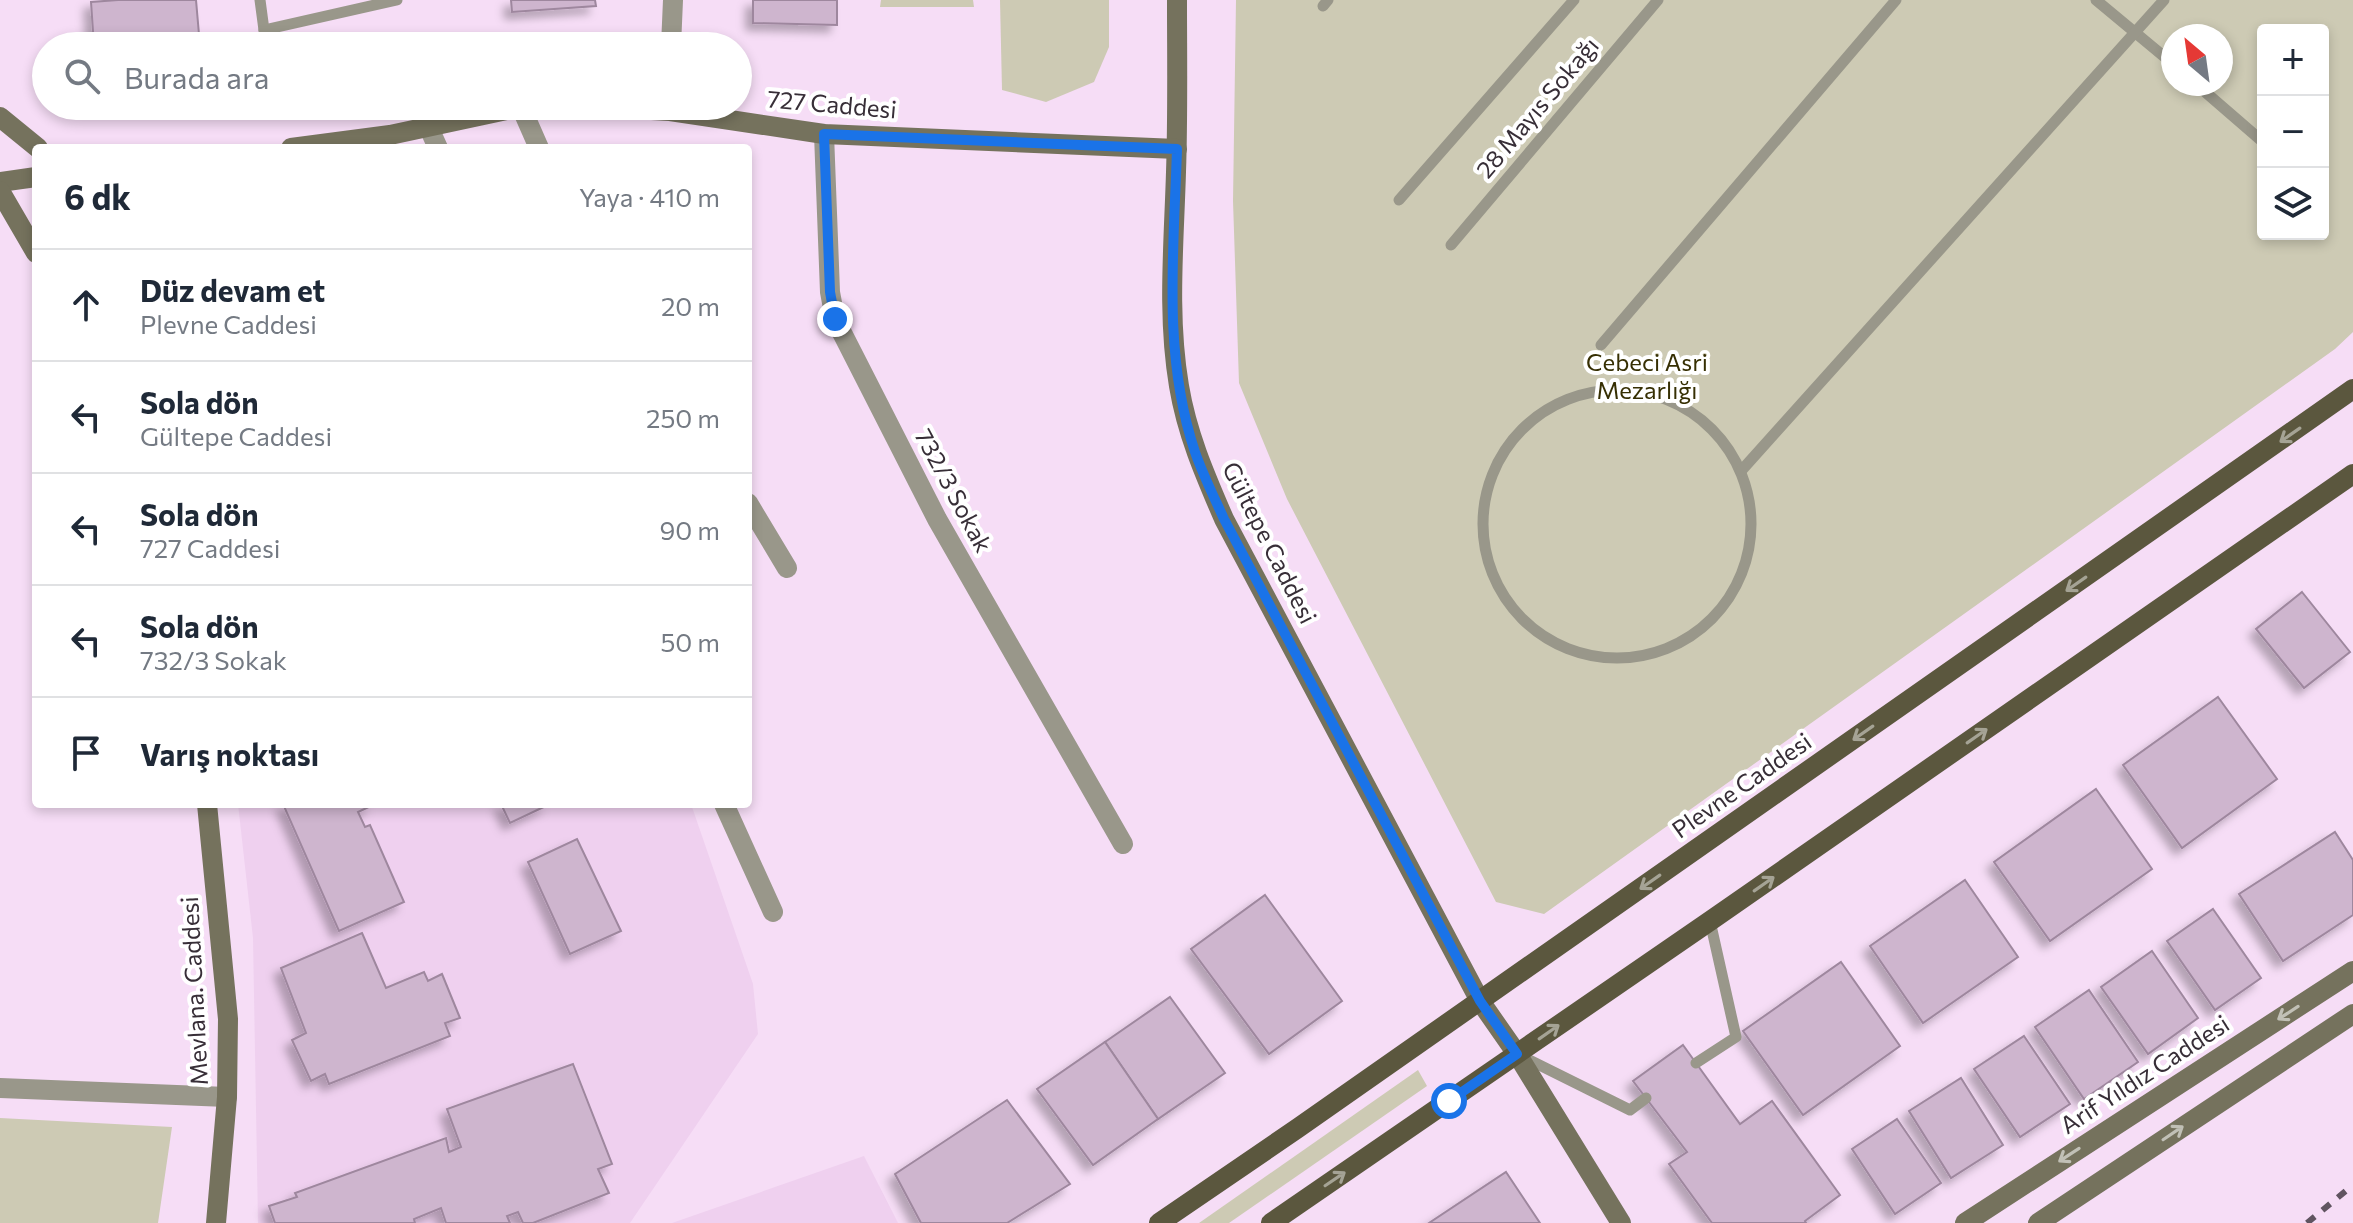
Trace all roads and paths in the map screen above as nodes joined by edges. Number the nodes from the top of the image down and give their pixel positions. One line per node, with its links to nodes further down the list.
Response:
1 (260, 0): 10 (lane)
2 (397, 0): 10 (lane)
3 (673, 0): 11 (street)
4 (1177, 0): 28 (main road, Gültepe Caddesi)
5 (1574, 0): 32 (lane)
6 (1658, 0): 33 (lane, 28 Mayıs Sokağı)
7 (1896, 0): 35 (lane)
8 (2096, 0): 12 (lane)
9 (2164, 0): 12 (lane)
10 (264, 30)
11 (672, 32)
12 (2136, 32): 13 (lane); 37 (lane)
13 (2161, 54)
14 (2210, 96): 22 (lane)
15 (0, 117): 23 (main road)
16 (464, 120): 19 (main road, 727 Caddesi)
17 (527, 120): 27 (street)
18 (741, 120): 20 (main road, 727 Caddesi)
19 (429, 128): 21 (main road, 727 Caddesi); 26 (street)
20 (824, 134): 28 (main road, 727 Caddesi); 43 (street, 732/3 Sokak)
21 (390, 135): 24 (main road, 727 Caddesi); 25 (main road, 727 Caddesi)
22 (2257, 137)
23 (33, 144)
24 (321, 144)
25 (369, 144)
26 (436, 144)
27 (537, 144)
28 (1177, 149): 47 (main road, Gültepe Caddesi)
29 (32, 178): 30 (main road)
30 (0, 182)
31 (0, 191): 34 (main road)
32 (1399, 200)
33 (1451, 245)
34 (32, 246)
35 (1601, 345)
36 (2353, 389): 47 (main road, Plevne Caddesi, one-way to 47)
37 (1741, 471): 37 (lane)
38 (2353, 474): 45 (main road, one-way to 38)
39 (752, 510): 40 (street)
40 (787, 568)
41 (207, 808): 52 (main road, Mevlana. Caddesi)
42 (726, 808): 44 (street)
43 (1123, 844)
44 (773, 912)
45 (1710, 921): 49 (main road, one-way to 45); 50 (lane)
46 (2353, 971): 58 (main road, Arif Yıldız Caddesi, one-way to 58)
47 (1480, 1001): 49 (main road, Gültepe Caddesi); 55 (main road, Plevne Caddesi)
48 (2353, 1014): 59 (main road, one-way to 48)
49 (1517, 1054): 53 (lane); 56 (main road, one-way to 49); 57 (main road, Gültepe Caddesi)
50 (1696, 1063)
51 (0, 1088): 52 (street)
52 (227, 1097): 54 (main road, Mevlana. Caddesi)
53 (1646, 1098)
54 (216, 1223)
55 (1159, 1223)
56 (1271, 1223)
57 (1621, 1223)
58 (1965, 1223)
59 (2038, 1223)

